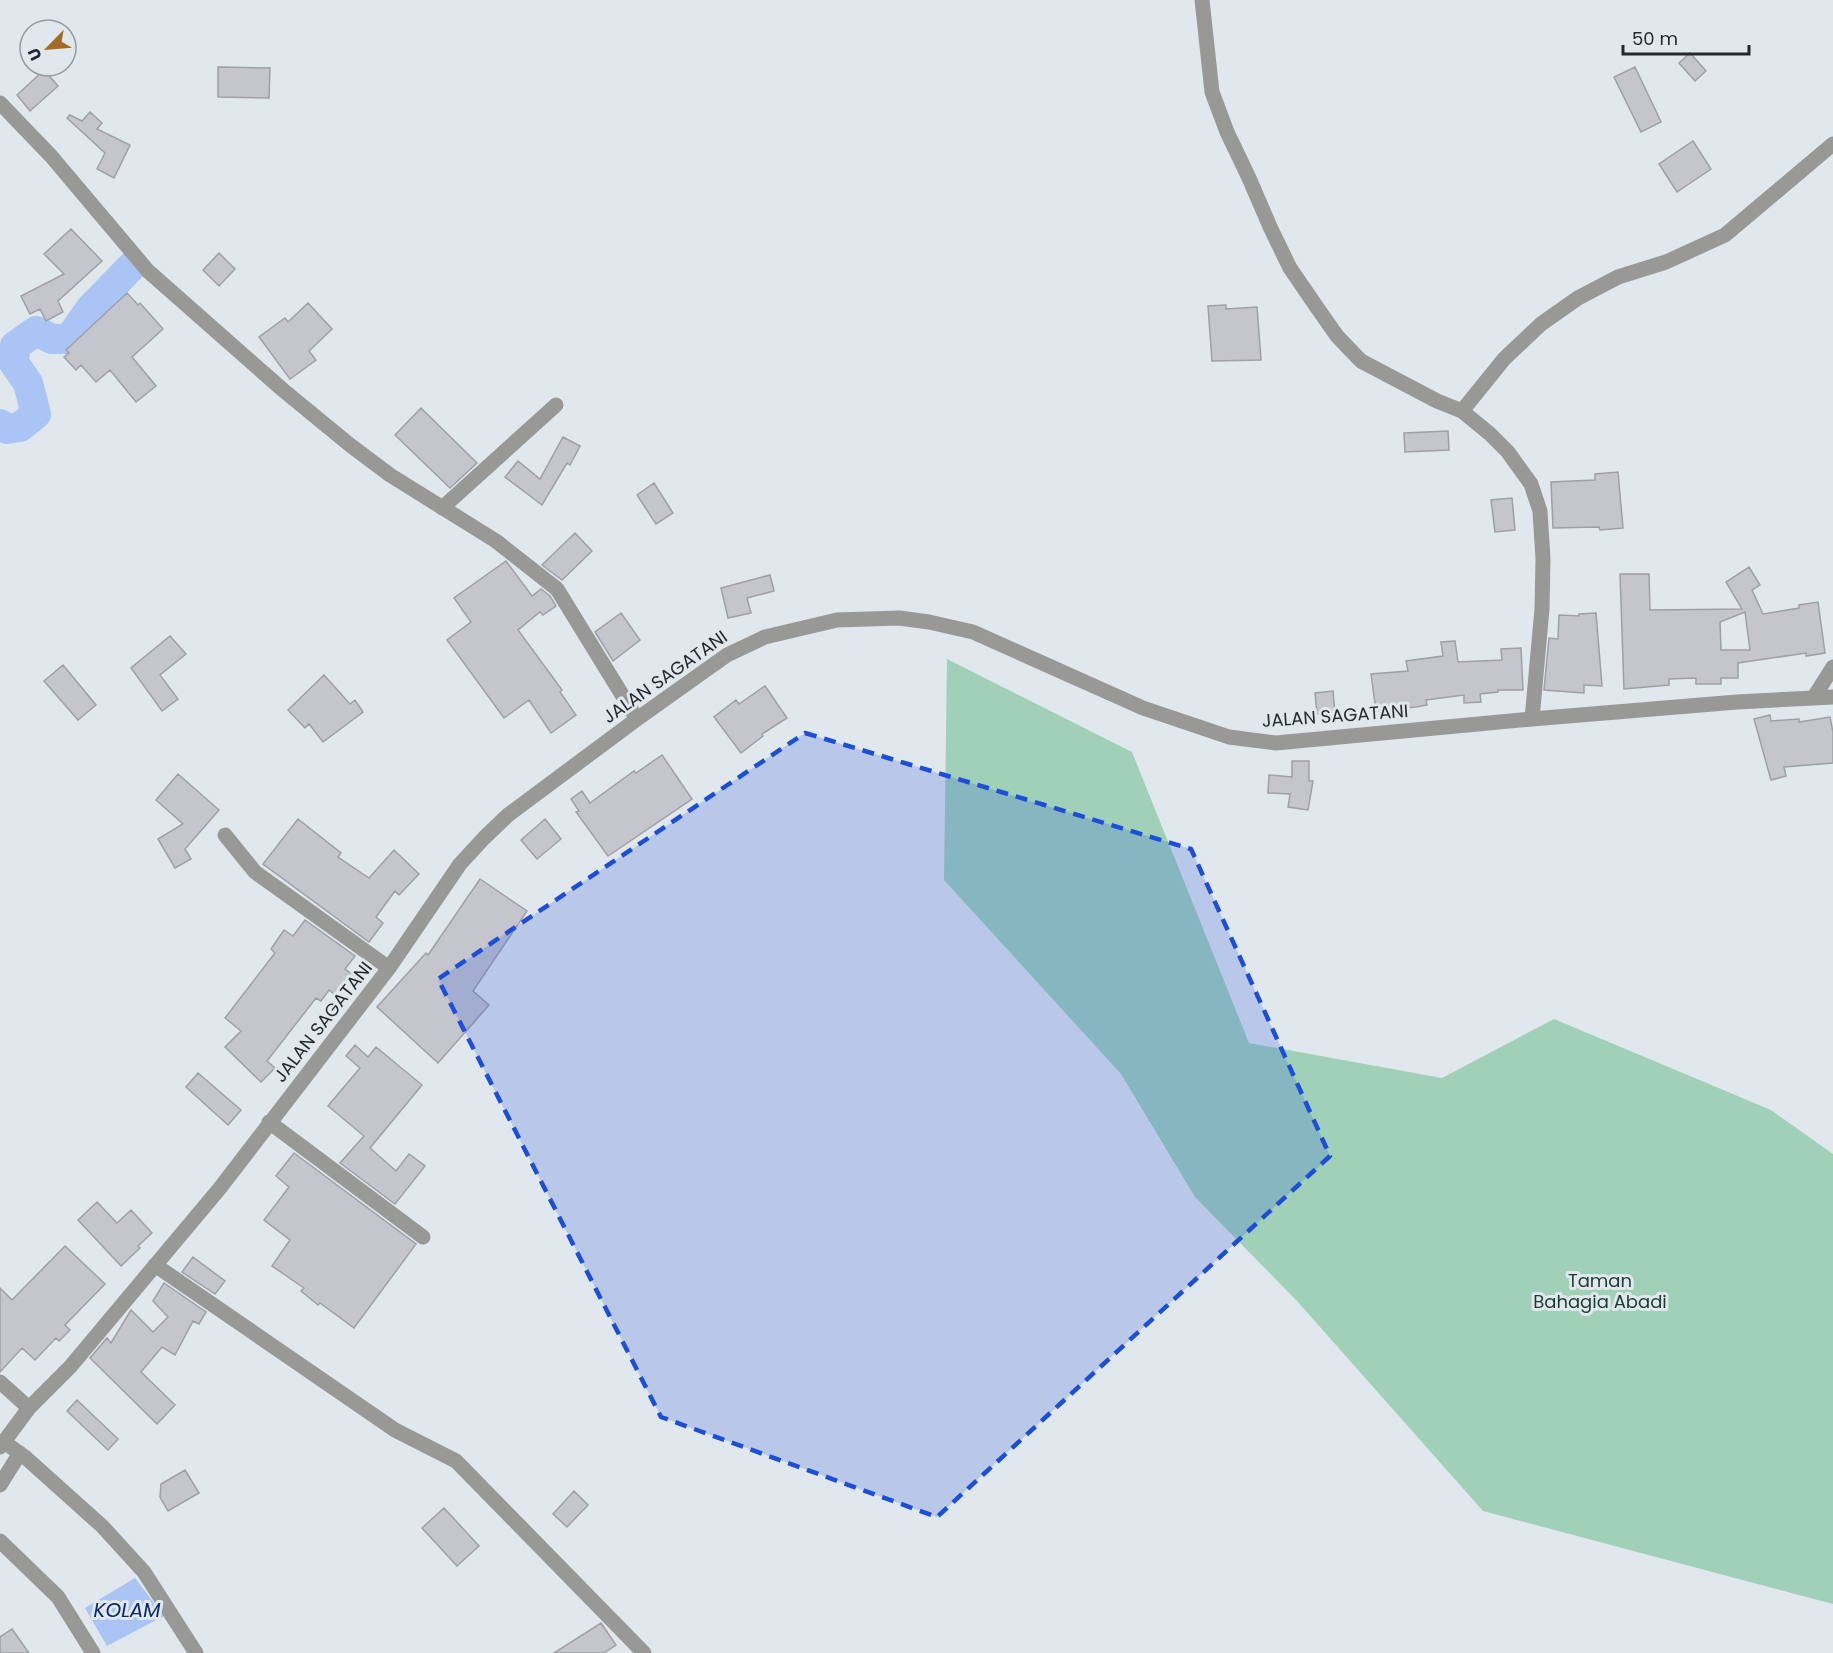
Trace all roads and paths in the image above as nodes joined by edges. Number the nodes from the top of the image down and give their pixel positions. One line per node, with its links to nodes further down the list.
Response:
1 (1202, 0): 5 (street)
2 (0, 103): 6 (street)
3 (1833, 144): 5 (street)
4 (556, 405): 6 (street)
5 (1462, 411): 11 (street)
6 (442, 508): 10 (street)
7 (1833, 667): 9 (street)
8 (1833, 697): 9 (street, JALAN SAGATANI)
9 (1814, 698): 11 (street, JALAN SAGATANI)
10 (637, 719): 11 (street, JALAN SAGATANI); 13 (street, JALAN SAGATANI)
11 (1532, 719)
12 (225, 835): 13 (street)
13 (389, 968): 14 (street, JALAN SAGATANI)
14 (269, 1122): 15 (street); 16 (street, JALAN SAGATANI)
15 (423, 1237)
16 (155, 1265): 18 (street, JALAN SAGATANI); 25 (street)
17 (0, 1382): 18 (street)
18 (29, 1408): 19 (street, JALAN SAGATANI)
19 (2, 1445): 20 (street)
20 (20, 1453): 21 (street); 24 (street)
21 (0, 1485)
22 (0, 1541): 23 (street)
23 (93, 1653)
24 (196, 1653)
25 (644, 1653)

